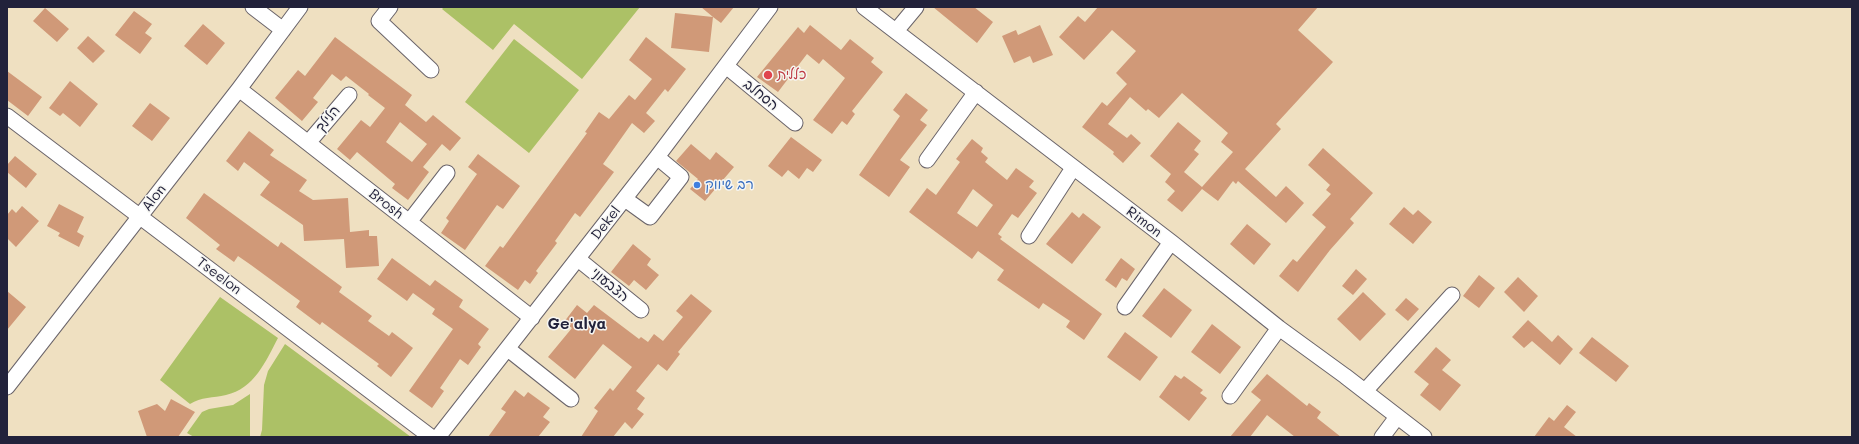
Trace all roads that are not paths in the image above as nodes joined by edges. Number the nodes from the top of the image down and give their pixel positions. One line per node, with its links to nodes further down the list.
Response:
1 (253, 7): 7 (street)
2 (300, 7): 7 (street, Alon)
3 (390, 7): 10 (street)
4 (770, 7): 9 (street, Dekel)
5 (864, 7): 8 (street, Rimon)
6 (916, 7): 8 (street)
7 (283, 30): 11 (street, Alon)
8 (896, 31): 12 (street, Rimon)
9 (726, 66): 15 (street, הסחלב); 17 (street, Dekel)
10 (431, 70)
11 (239, 89): 16 (street, Brosh); 22 (street, Alon)
12 (976, 92): 18 (street); 19 (street, Rimon)
13 (349, 95): 16 (street, הלילך)
14 (7, 116): 22 (street, Tseelon)
15 (795, 123)
16 (308, 143): 23 (street, Brosh)
17 (657, 157): 21 (street, Dekel); 21 (street)
18 (927, 160)
19 (1073, 168): 24 (street); 25 (street, Rimon)
20 (447, 173): 23 (street)
21 (625, 199): 26 (street, Dekel)
22 (140, 216): 33 (street, Alon); 38 (street, Tseelon)
23 (409, 222): 30 (street, Brosh)
24 (1029, 236)
25 (1170, 242): 28 (street); 31 (street, Rimon)
26 (578, 259): 29 (street, הצבעוני); 30 (street, Dekel)
27 (1452, 295): 34 (street)
28 (1125, 308)
29 (641, 310)
30 (532, 318): 32 (street, Dekel)
31 (1279, 328): 34 (street, Rimon); 35 (street)
32 (508, 349): 36 (street); 39 (street, Dekel)
33 (7, 387)
34 (1365, 391): 37 (street, Rimon)
35 (1230, 396)
36 (572, 399)
37 (1398, 417): 40 (street); 41 (street, Rimon)
38 (431, 437)
39 (438, 437)
40 (1382, 437)
41 (1424, 437)

